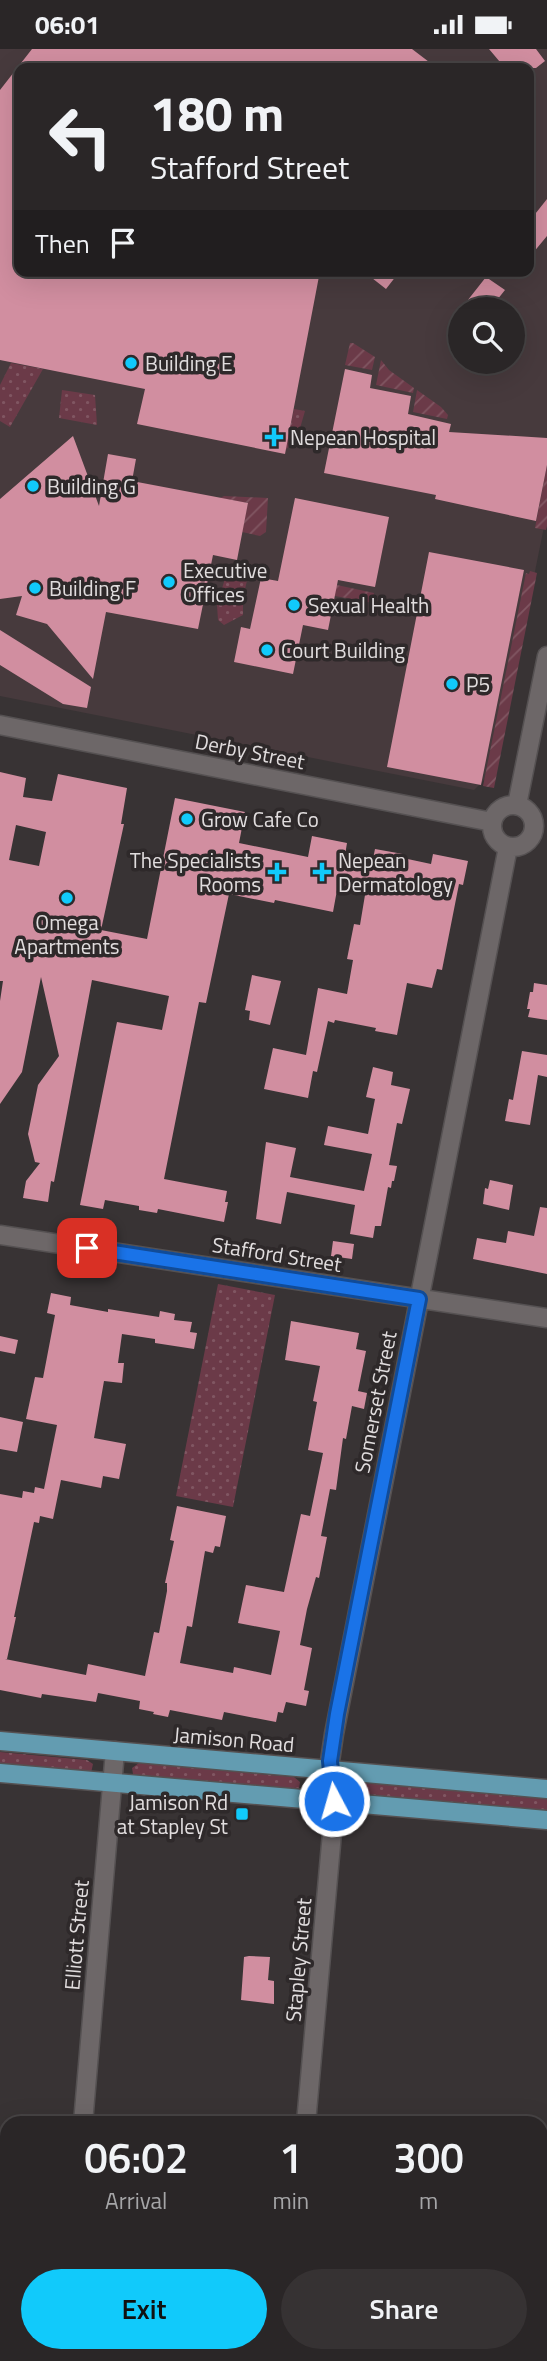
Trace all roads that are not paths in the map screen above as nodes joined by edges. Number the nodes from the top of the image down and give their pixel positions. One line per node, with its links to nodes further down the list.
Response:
1 (547, 656): 3 (street)
2 (0, 725): 4 (street, Derby Street)
3 (517, 805): 4 (street); 5 (street)
4 (492, 822): 6 (street)
5 (540, 832): 6 (street)
6 (508, 847): 8 (street, Somerset Street)
7 (0, 1235): 8 (street, Stafford Street)
8 (419, 1299): 9 (street, Stafford Street); 12 (street, Somerset Street)
9 (547, 1318)
10 (0, 1741): 11 (main road, Jamison Road)
11 (115, 1751): 12 (main road, Jamison Road); 14 (street, Elliott Street)
12 (330, 1771): 15 (main road, Jamison Road); 16 (street, Somerset Street)
13 (0, 1773): 14 (main road)
14 (112, 1782): 16 (main road); 18 (street, Elliott Street)
15 (547, 1789)
16 (334, 1801): 17 (main road); 19 (street, Stapley Street)
17 (547, 1820)
18 (84, 2116)
19 (307, 2116)

